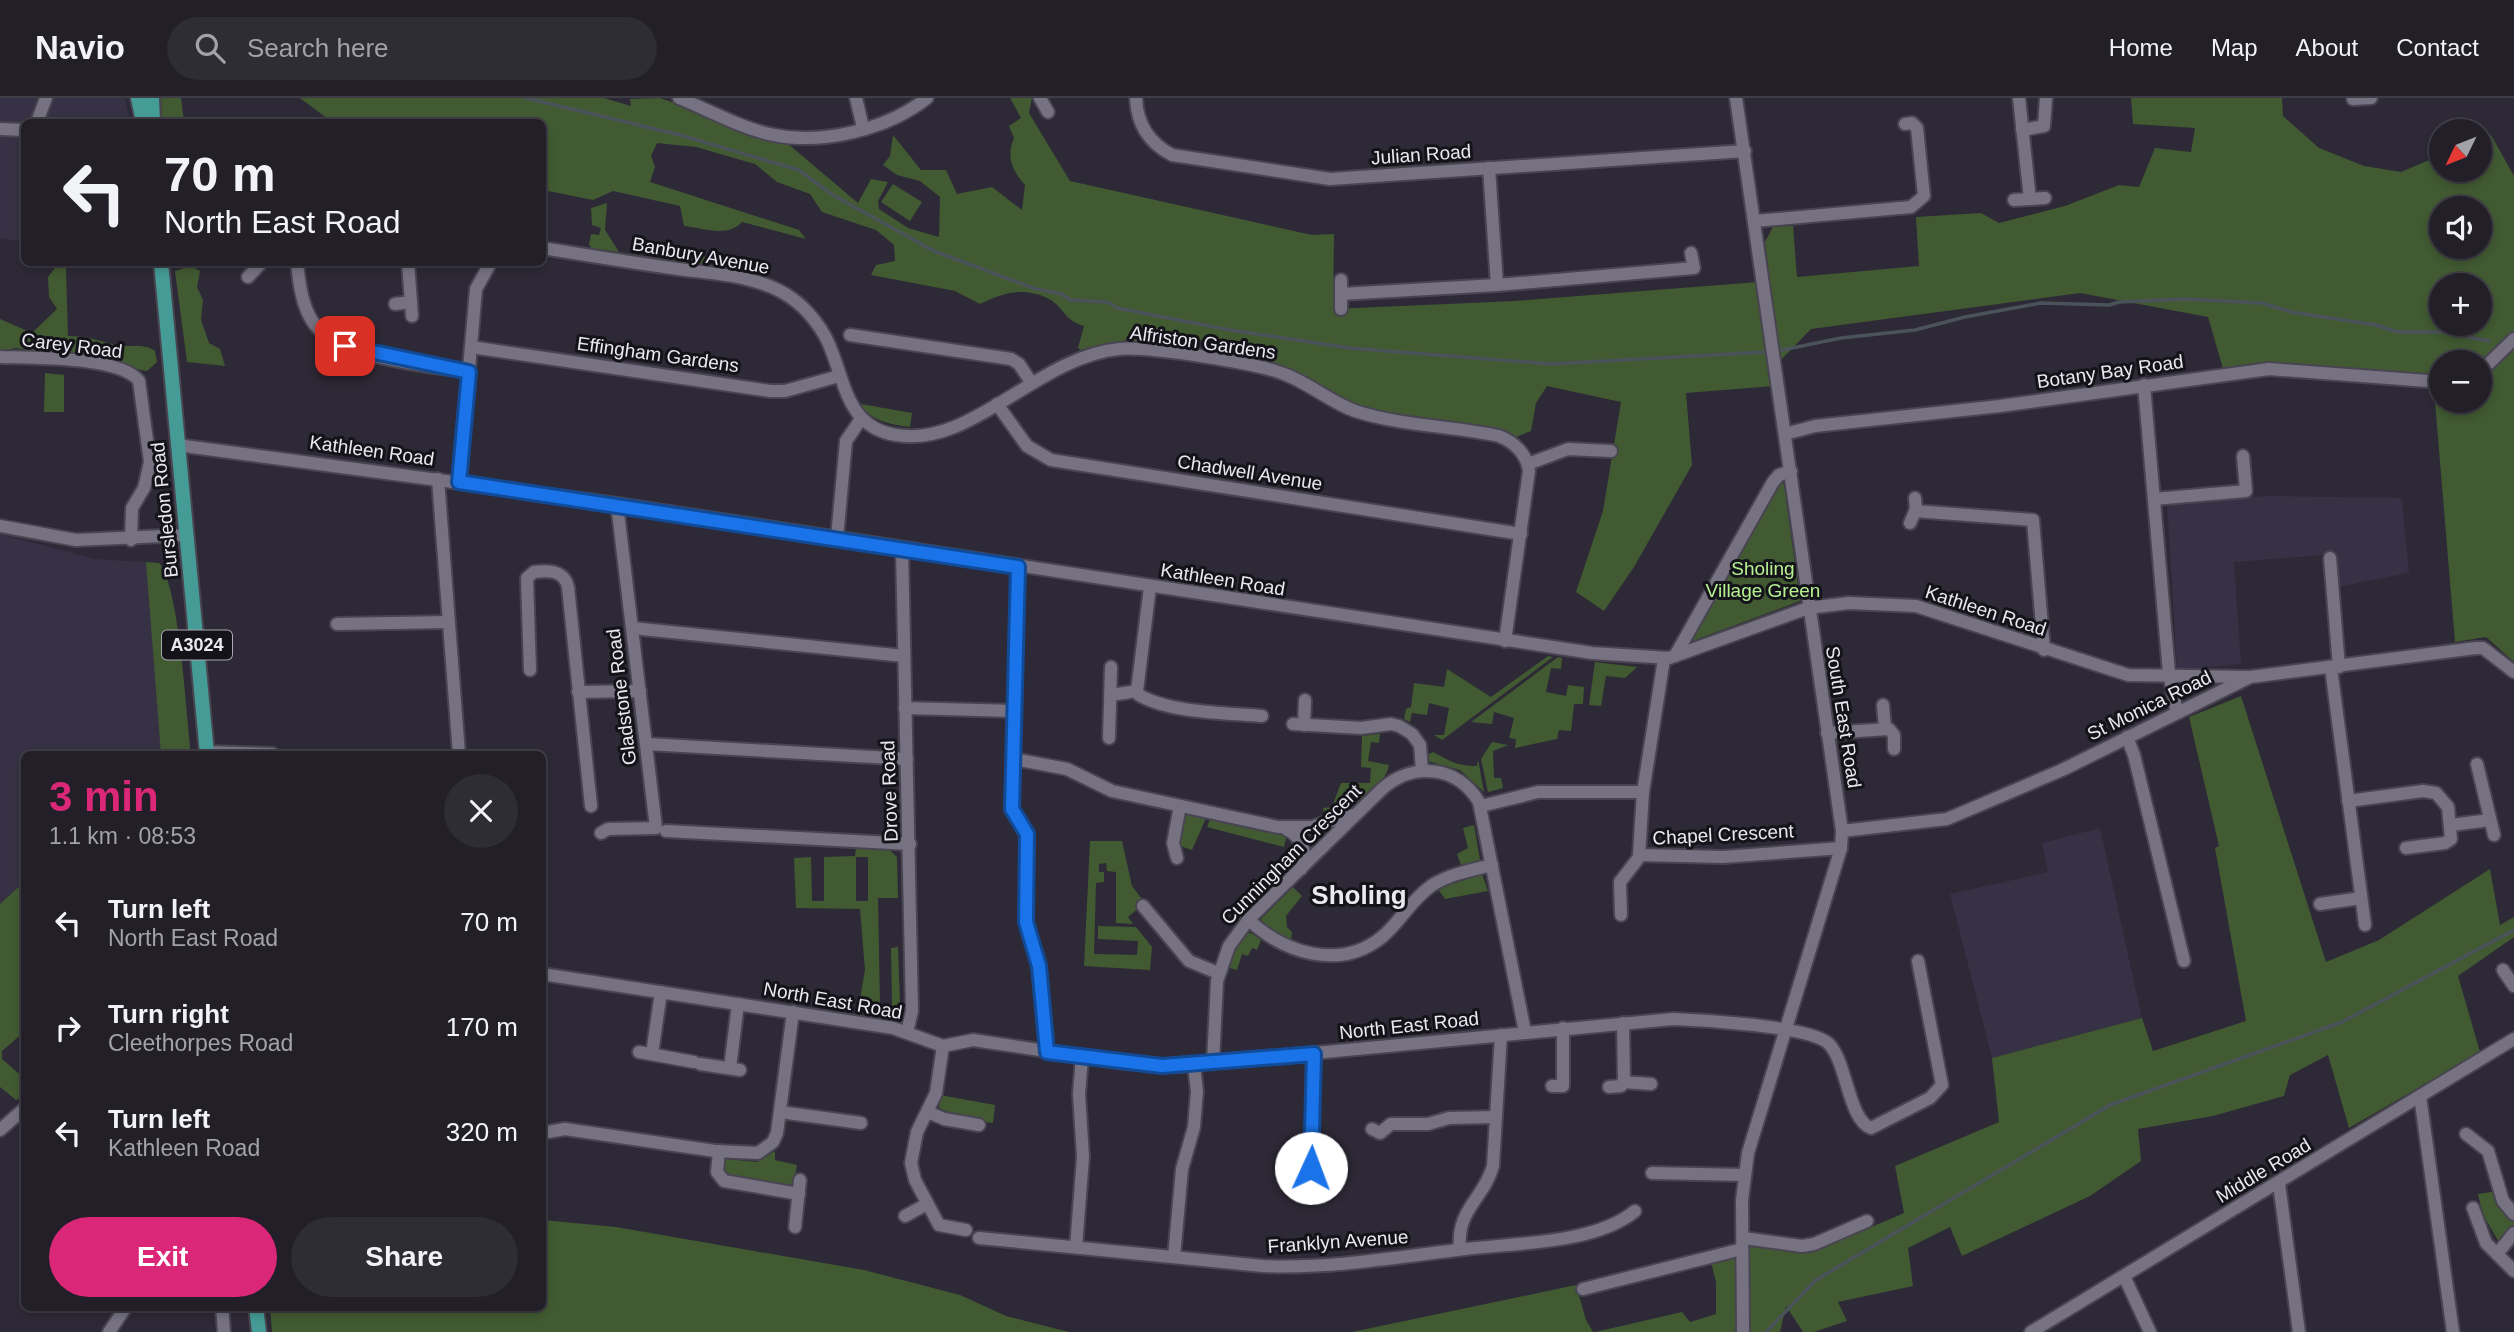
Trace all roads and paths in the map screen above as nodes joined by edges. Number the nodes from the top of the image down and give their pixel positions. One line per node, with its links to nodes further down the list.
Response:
1 (46, 98): 15 (street)
2 (138, 98): 16 (main road)
3 (152, 98): 17 (main road)
4 (678, 98): 19 (street)
5 (856, 98): 19 (street)
6 (927, 98): 19 (street)
7 (1040, 98): 14 (street)
8 (1136, 98): 24 (street, Julian Road)
9 (1736, 98): 23 (street, South East Road)
10 (2019, 98): 22 (street)
11 (2046, 98): 22 (street)
12 (2371, 98): 13 (street)
13 (2353, 99)
14 (1048, 112)
15 (38, 119)
16 (142, 119)
17 (153, 119)
18 (1905, 124): 28 (street)
19 (863, 128)
20 (0, 129): 21 (street)
21 (21, 131)
22 (2022, 131): 26 (street)
23 (1745, 151): 24 (street, Julian Road); 28 (street, South East Road)
24 (1489, 168): 37 (street)
25 (2045, 198): 26 (street)
26 (2030, 199): 27 (street)
27 (2014, 200)
28 (1755, 221): 54 (street, South East Road)
29 (546, 249): 48 (street, Banbury Avenue)
30 (1691, 253): 37 (street)
31 (161, 266): 55 (main road, Bursledon Road / A3024)
32 (258, 266): 36 (street)
33 (298, 266): 47 (street)
34 (408, 266): 38 (street)
35 (488, 266): 44 (street)
36 (248, 277)
37 (1497, 285): 40 (street)
38 (411, 302): 39 (street); 41 (street)
39 (395, 304)
40 (1340, 309)
41 (412, 316)
42 (850, 335): 50 (street)
43 (2514, 339): 46 (street)
44 (471, 347): 47 (street); 48 (street, Effingham Gardens)
45 (0, 357): 69 (street, Carey Road)
46 (2492, 360)
47 (469, 372): 61 (street)
48 (839, 376): 53 (street, Banbury Avenue)
49 (2429, 381): 51 (street, Botany Bay Road)
50 (1031, 382): 52 (street, Alfriston Gardens); 58 (street, Alfriston Gardens)
51 (2144, 385): 54 (street, Botany Bay Road); 62 (street)
52 (997, 404): 53 (street, Alfriston Gardens); 66 (street, Chadwell Avenue)
53 (862, 419): 68 (street)
54 (1785, 434): 59 (street, South East Road)
55 (177, 445): 60 (street, Kathleen Road); 67 (main road, Bursledon Road / A3024)
56 (1611, 451): 58 (street)
57 (2243, 456): 62 (street)
58 (1528, 464): 66 (street)
59 (1790, 471): 74 (street, South East Road); 81 (street)
60 (438, 479): 61 (street, Kathleen Road); 75 (street)
61 (459, 482): 63 (street, Kathleen Road)
62 (2154, 499): 86 (street)
63 (617, 504): 68 (street, Kathleen Road); 77 (street, Gladstone Road)
64 (1914, 511): 79 (street)
65 (0, 526): 69 (street)
66 (1521, 534): 78 (street)
67 (187, 535): 69 (street); 104 (main road, Bursledon Road / A3024)
68 (837, 538): 70 (street, Kathleen Road)
69 (131, 540)
70 (902, 549): 72 (street, Kathleen Road); 80 (street, Drove Road)
71 (2330, 558): 83 (street)
72 (1018, 567): 73 (street, Kathleen Road); 95 (street)
73 (1150, 587): 78 (street, Kathleen Road); 89 (street)
74 (1808, 608): 79 (street, Kathleen Road); 81 (street, Kathleen Road); 99 (street, South East Road)
75 (448, 622): 76 (street); 105 (street)
76 (337, 624)
77 (632, 628): 80 (street); 88 (street, Gladstone Road)
78 (1505, 641): 81 (street, Kathleen Road)
79 (2044, 650): 86 (street, Kathleen Road)
80 (904, 656): 94 (street, Drove Road)
81 (1670, 657): 110 (street, Chapel Crescent)
82 (1111, 667): 91 (street)
83 (2335, 668): 85 (street, St Monica Road); 87 (street, St Monica Road); 111 (street)
84 (530, 670): 90 (street)
85 (2514, 672)
86 (2169, 673): 87 (street, Kathleen Road); 96 (street)
87 (2250, 677): 96 (street, St Monica Road)
88 (640, 691): 90 (street); 102 (street, Gladstone Road)
89 (1137, 691): 91 (street); 97 (street)
90 (578, 692): 112 (street)
91 (1111, 695): 101 (street)
92 (1305, 700): 109 (street)
93 (1883, 705): 98 (street)
94 (905, 708): 95 (street); 106 (street, Drove Road)
95 (1015, 711): 107 (street)
96 (2177, 713): 100 (street, St Monica Road)
97 (1262, 716)
98 (1885, 728): 99 (street); 103 (street)
99 (1827, 733): 120 (street, South East Road)
100 (2127, 737): 120 (street, St Monica Road); 137 (street)
101 (1109, 738)
102 (647, 744): 106 (street); 121 (street, Gladstone Road)
103 (1894, 748)
104 (207, 751)
105 (459, 751)
106 (907, 759): 123 (street, Drove Road)
107 (1013, 759): 113 (street); 153 (street)
108 (2477, 764): 116 (street)
109 (1422, 771): 114 (street, Cunningham Crescent); 115 (street)
110 (1643, 792): 115 (street); 126 (street, Chapel Crescent)
111 (2348, 801): 117 (street); 130 (street)
112 (591, 806)
113 (1180, 806): 118 (street); 127 (street)
114 (1365, 806): 118 (street); 129 (street, Cunningham Crescent)
115 (1480, 806): 128 (street)
116 (2490, 820): 117 (street); 122 (street)
117 (2451, 825): 125 (street)
118 (1283, 827): 129 (street)
119 (666, 831): 123 (street)
120 (1842, 831): 124 (street, South East Road)
121 (601, 833)
122 (2494, 835)
123 (910, 844): 148 (street, Drove Road)
124 (1841, 848): 126 (street, Chapel Crescent); 147 (street, South East Road)
125 (2406, 848)
126 (1640, 856): 133 (street)
127 (1177, 858)
128 (1492, 865): 134 (street); 149 (street)
129 (1301, 869): 134 (street, Cunningham Crescent)
130 (2361, 898): 131 (street); 135 (street)
131 (2320, 904)
132 (1143, 906): 139 (street)
133 (1621, 915)
134 (1249, 920): 139 (street, Cunningham Crescent)
135 (2364, 925)
136 (1918, 961): 147 (street, North East Road)
137 (2184, 961)
138 (2503, 970): 141 (street)
139 (1218, 973): 156 (street, Cunningham Crescent)
140 (546, 975): 142 (street, North East Road)
141 (2513, 983)
142 (661, 992): 143 (street, North East Road); 143 (street)
143 (738, 1004): 144 (street, North East Road)
144 (793, 1012): 148 (street, North East Road); 164 (street)
145 (1623, 1023): 146 (street, North East Road); 147 (street, North East Road); 158 (street)
146 (1563, 1028): 149 (street, North East Road); 160 (street)
147 (1784, 1031): 177 (street, South East Road)
148 (907, 1032): 152 (street, North East Road)
149 (1525, 1032): 150 (street, North East Road)
150 (1501, 1035): 154 (street, North East Road); 166 (street)
151 (2514, 1039): 162 (street, Middle Road)
152 (943, 1046): 153 (street, North East Road); 165 (street)
153 (1047, 1052): 155 (street, North East Road)
154 (1314, 1054): 156 (street, North East Road); 174 (street)
155 (1082, 1057): 157 (street, North East Road); 193 (street)
156 (1213, 1063): 157 (street, North East Road)
157 (1194, 1065): 196 (street)
158 (1623, 1083): 159 (street); 161 (street)
159 (1651, 1084)
160 (1552, 1086)
161 (1609, 1087)
162 (2420, 1096): 179 (street, Middle Road); 210 (street)
163 (21, 1112): 169 (street)
164 (780, 1112): 167 (street); 173 (street)
165 (928, 1112): 168 (street); 182 (street)
166 (1496, 1117): 172 (street); 194 (street)
167 (861, 1124)
168 (979, 1125)
169 (0, 1130)
170 (546, 1132): 173 (street)
171 (2466, 1134): 185 (street)
172 (1379, 1135)
173 (719, 1151): 180 (street)
174 (1311, 1168): 175 (street); 181 (street)
175 (1340, 1170)
176 (1652, 1172): 177 (street)
177 (1744, 1175): 192 (street, South East Road)
178 (800, 1180): 180 (street)
179 (2279, 1184): 198 (street, Middle Road); 209 (street)
180 (799, 1195): 188 (street)
181 (1310, 1195)
182 (927, 1204): 186 (street); 189 (street)
183 (2473, 1208): 195 (street)
184 (1635, 1211): 194 (street, Franklyn Avenue)
185 (2514, 1214)
186 (905, 1216)
187 (1867, 1221): 192 (street)
188 (795, 1227)
189 (966, 1230)
190 (2514, 1233): 195 (street)
191 (979, 1238): 193 (street, Franklyn Avenue)
192 (1742, 1244): 199 (street); 206 (street, South East Road)
193 (1076, 1247): 196 (street, Franklyn Avenue)
194 (1460, 1250): 196 (street, Franklyn Avenue)
195 (2497, 1254): 197 (street)
196 (1174, 1257)
197 (2514, 1271)
198 (2124, 1276): 207 (street, Middle Road); 208 (street)
199 (1583, 1289)
200 (122, 1311): 203 (street)
201 (222, 1311): 204 (street)
202 (256, 1311): 205 (main road)
203 (108, 1332)
204 (224, 1332)
205 (259, 1332)
206 (1743, 1332)
207 (2031, 1332)
208 (2150, 1332)
209 (2299, 1332)
210 (2452, 1332)

